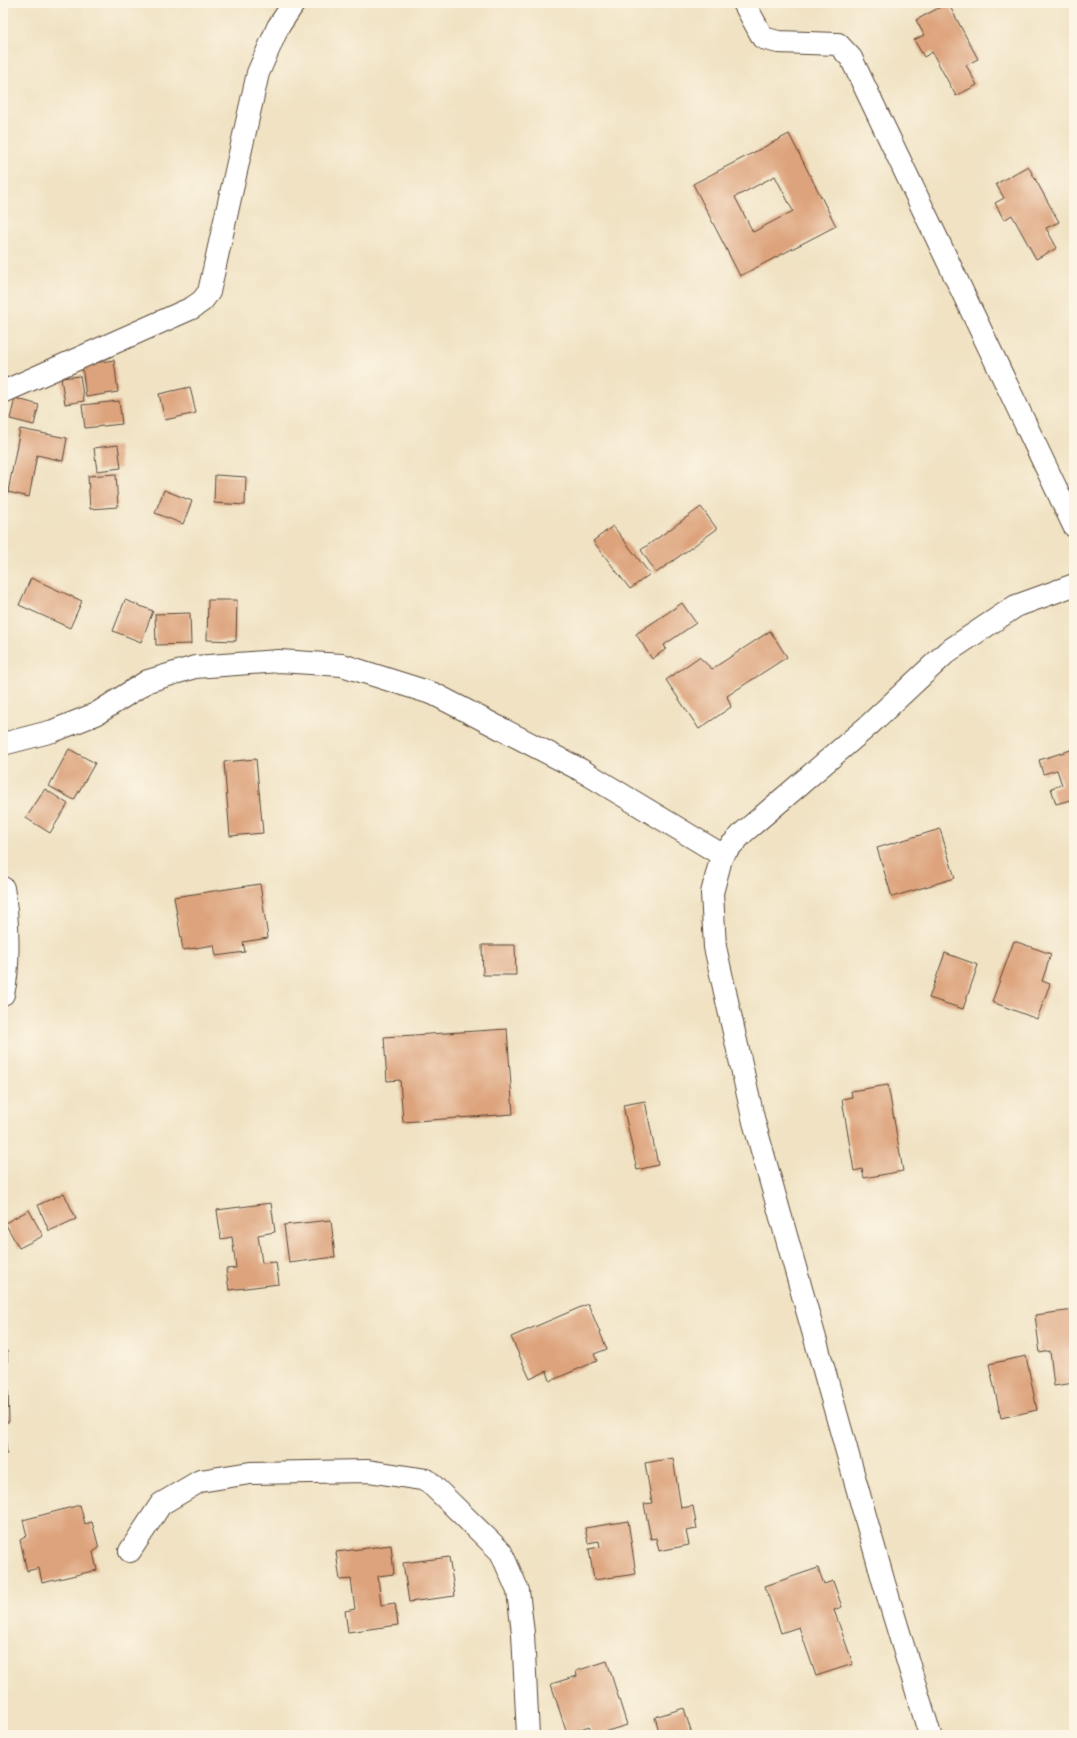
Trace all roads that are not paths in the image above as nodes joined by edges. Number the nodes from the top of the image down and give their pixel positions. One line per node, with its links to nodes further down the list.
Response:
1 (294, 3): 3 (street)
2 (744, 3): 4 (street)
3 (3, 392)
4 (1074, 526)
5 (1074, 585): 7 (street)
6 (3, 744): 7 (street)
7 (722, 855): 12 (street)
8 (3, 888): 9 (street)
9 (3, 994)
10 (130, 1551): 11 (street)
11 (528, 1735)
12 (930, 1735)

